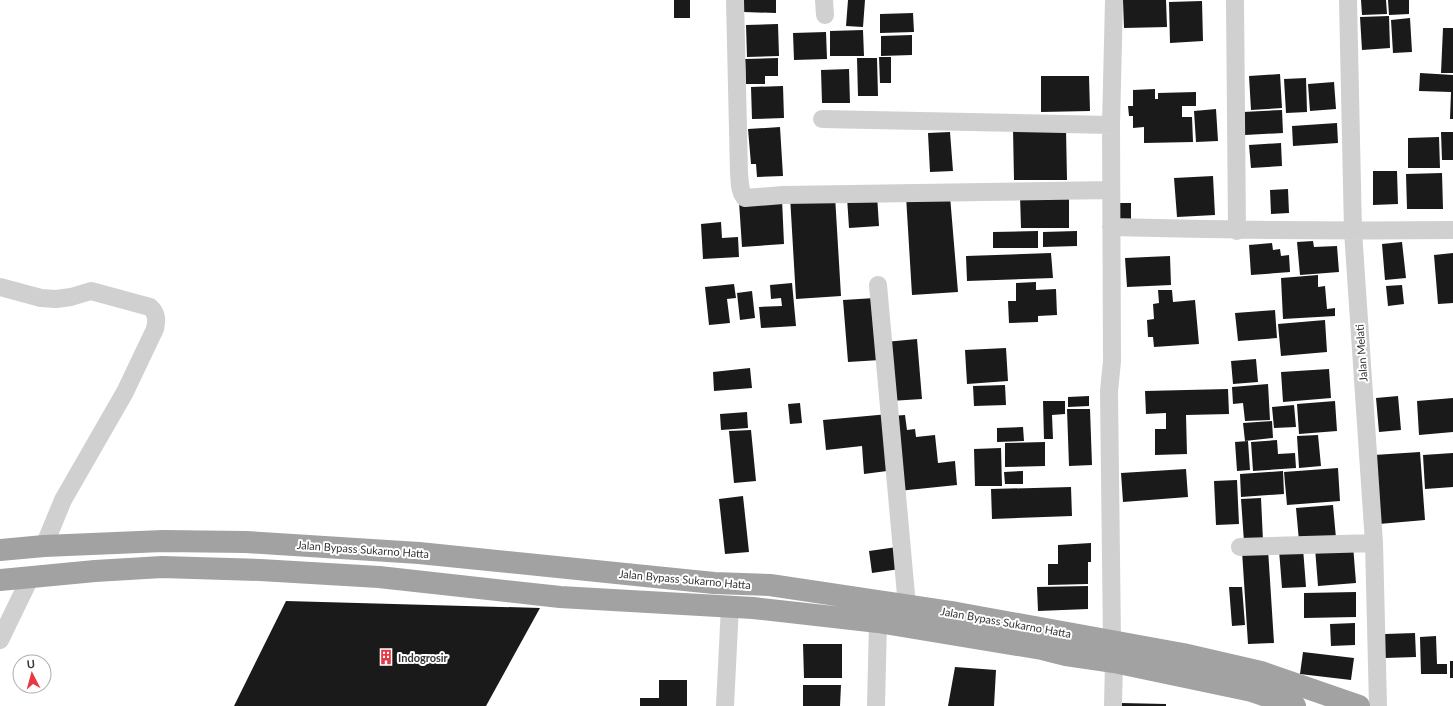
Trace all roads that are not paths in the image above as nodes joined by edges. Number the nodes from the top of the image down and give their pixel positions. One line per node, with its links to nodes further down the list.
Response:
1 (735, 0): 7 (street)
2 (1114, 0): 6 (street)
3 (1235, 0): 9 (street)
4 (1348, 0): 11 (street, Jalan Melati)
5 (822, 119): 6 (street)
6 (1111, 125): 7 (street)
7 (1111, 190): 8 (street)
8 (1111, 227): 9 (street); 28 (street)
9 (1237, 230): 11 (street)
10 (1453, 230): 11 (street)
11 (1353, 231): 14 (street, Jalan Melati)
12 (878, 285): 25 (street)
13 (0, 287): 15 (street)
14 (1374, 543): 16 (street); 34 (street, Jalan Melati)
15 (44, 546): 17 (highway, Jalan Bypass Sukarno Hatta); 18 (highway, Jalan Bypass Sukarno Hatta)
16 (1240, 547)
17 (0, 550)
18 (522, 563): 19 (highway, Jalan Bypass Sukarno Hatta); 22 (highway)
19 (563, 567): 23 (highway); 25 (highway, Jalan Bypass Sukarno Hatta)
20 (31, 576): 21 (highway, Jalan Bypass Sukarno Hatta); 22 (highway, Jalan Bypass Sukarno Hatta); 27 (street)
21 (0, 580)
22 (519, 592): 23 (highway, Jalan Bypass Sukarno Hatta)
23 (560, 597): 24 (highway, Jalan Bypass Sukarno Hatta)
24 (730, 606): 26 (highway, Jalan Bypass Sukarno Hatta); 29 (street)
25 (907, 606): 28 (highway, Jalan Bypass Sukarno Hatta)
26 (878, 622): 28 (highway, Jalan Bypass Sukarno Hatta); 30 (street)
27 (0, 640)
28 (1113, 652): 31 (street); 32 (highway, Jalan Bypass Sukarno Hatta); 33 (highway, Jalan Bypass Sukarno Hatta)
29 (725, 706)
30 (876, 706)
31 (1113, 706)
32 (1295, 706)
33 (1359, 706)
34 (1378, 706)

